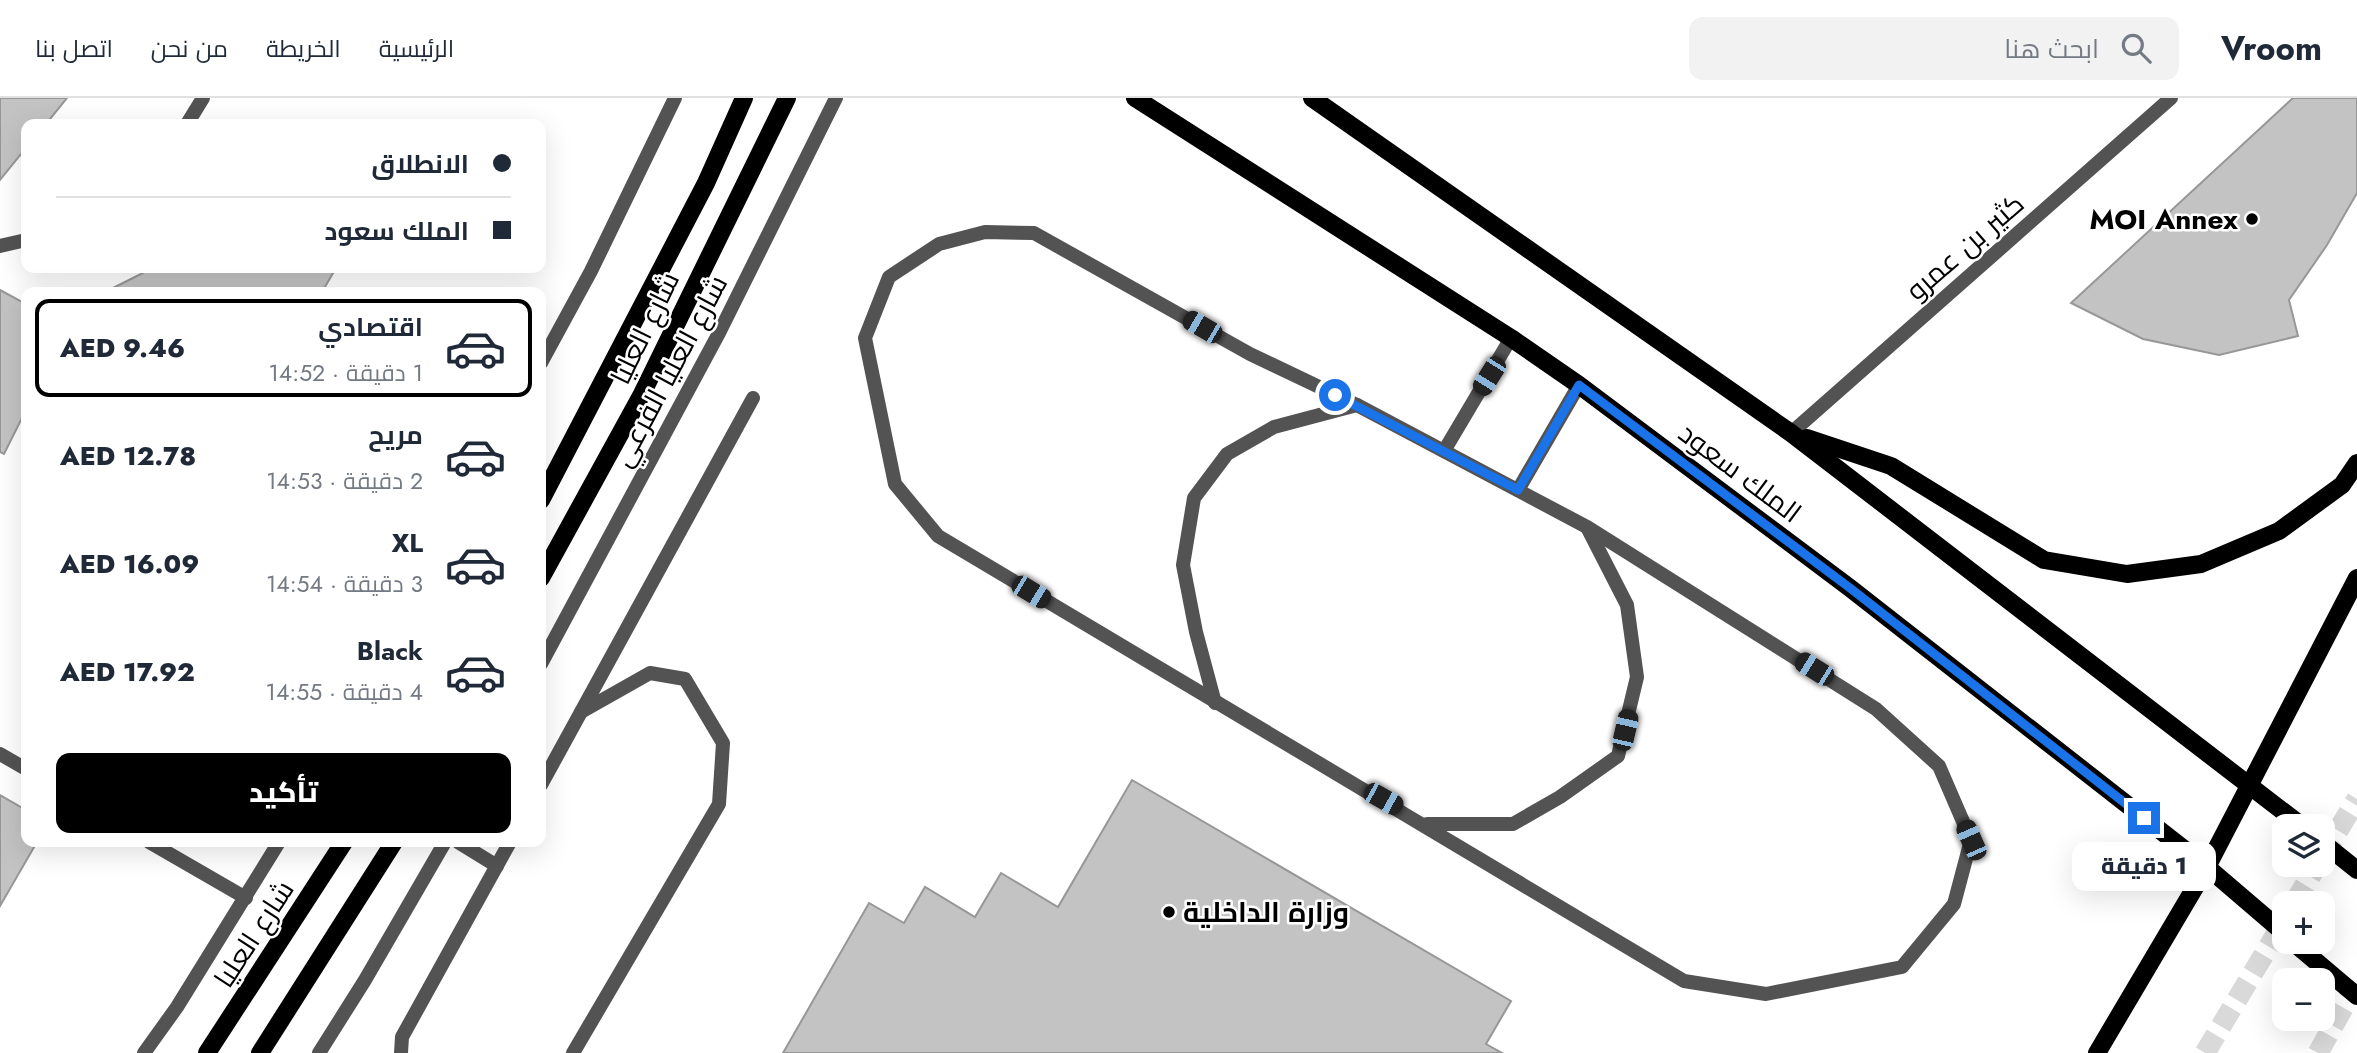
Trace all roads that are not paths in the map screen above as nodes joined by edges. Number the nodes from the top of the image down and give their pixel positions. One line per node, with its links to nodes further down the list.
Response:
1 (203, 98): 9 (street)
2 (675, 98): 13 (street)
3 (744, 98): 20 (main road, شارع العليا)
4 (787, 98): 23 (main road, شارع العليا)
5 (836, 98): 25 (street, شارع العليا الفرعي)
6 (1135, 98): 12 (main road, الملك سعود)
7 (1312, 98): 17 (main road)
8 (2171, 98): 17 (street, كثير بن عمرو)
9 (190, 119)
10 (21, 241): 11 (street)
11 (0, 246)
12 (1511, 338): 14 (main road, الملك سعود); 18 (street)
13 (546, 354)
14 (1579, 385): 21 (street); 41 (main road, الملك سعود)
15 (753, 398): 26 (street)
16 (1357, 405): 18 (street); 22 (street); 22 (street)
17 (1791, 433): 19 (main road); 30 (main road)
18 (1444, 451): 21 (street)
19 (2357, 463)
20 (546, 490)
21 (1518, 490): 22 (street)
22 (1587, 527)
23 (546, 569)
24 (2357, 578): 30 (main road)
25 (546, 655)
26 (581, 712): 29 (street); 52 (street)
27 (0, 754): 28 (street)
28 (21, 766)
29 (546, 776)
30 (2250, 784): 31 (main road); 41 (main road)
31 (2287, 814)
32 (158, 847): 43 (street)
33 (276, 847): 43 (street)
34 (341, 847): 48 (main road, شارع العليا)
35 (391, 847): 49 (main road)
36 (442, 847): 50 (street)
37 (466, 847): 40 (street)
38 (507, 847): 40 (street)
39 (2335, 852): 42 (main road)
40 (496, 866): 51 (street)
41 (2207, 867): 44 (main road, الملك سعود); 53 (main road)
42 (2357, 870)
43 (246, 898): 47 (street)
44 (2272, 923)
45 (2308, 954): 46 (main road)
46 (2357, 996)
47 (144, 1053)
48 (207, 1053)
49 (260, 1053)
50 (319, 1053)
51 (401, 1053)
52 (573, 1053)
53 (2097, 1053)

